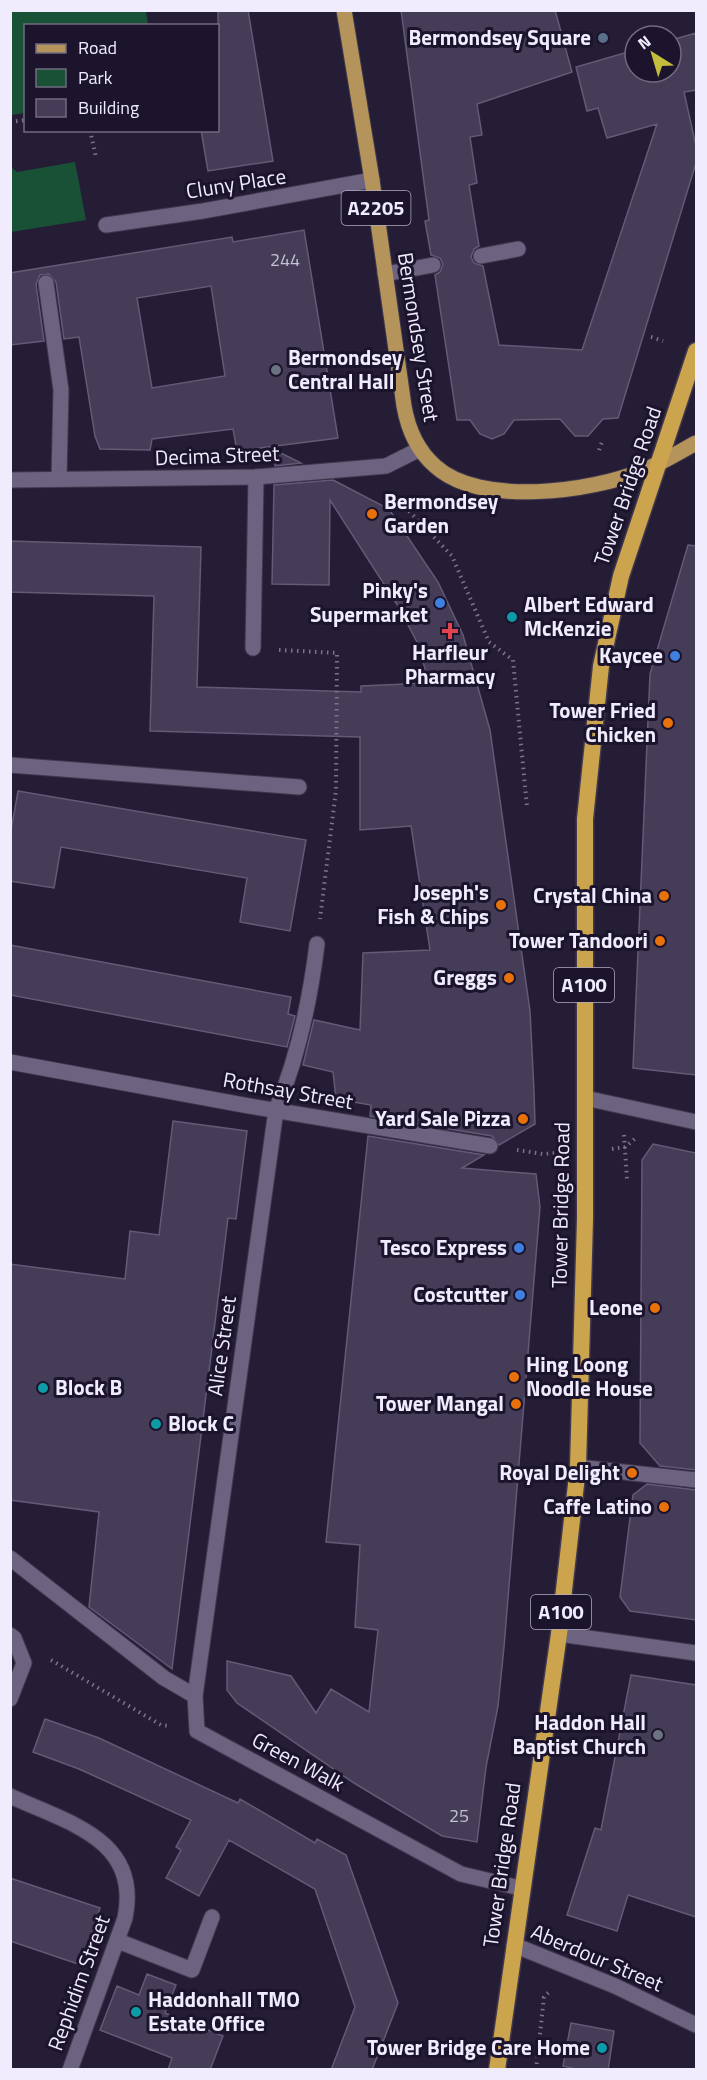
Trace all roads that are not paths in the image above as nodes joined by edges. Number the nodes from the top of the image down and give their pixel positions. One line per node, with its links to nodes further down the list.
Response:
1 (344, 10): 2 (main road, Bermondsey Street / A2205)
2 (372, 180): 3 (street, Cluny Place); 7 (main road, Bermondsey Street / A2205)
3 (106, 225)
4 (518, 249): 5 (street)
5 (481, 256)
6 (433, 265): 7 (street)
7 (385, 274): 11 (main road, Bermondsey Street / A2205)
8 (46, 283): 14 (street)
9 (696, 351): 12 (highway, Tower Bridge Road / A100)
10 (696, 443): 12 (main road, Bermondsey Street)
11 (420, 449): 12 (main road, Bermondsey Street / A2205); 13 (street, Decima Street)
12 (662, 462): 21 (highway, Tower Bridge Road / A100)
13 (256, 477): 14 (street, Decima Street); 16 (street)
14 (59, 479): 15 (street, Decima Street)
15 (10, 480)
16 (254, 648)
17 (10, 765): 18 (street)
18 (299, 787)
19 (317, 944): 22 (street, Alice Street)
20 (10, 1062): 22 (street, Rothsay Street)
21 (585, 1098): 23 (street); 25 (highway, Tower Bridge Road / A100)
22 (276, 1110): 24 (street, Rothsay Street); 31 (street, Alice Street)
23 (696, 1122)
24 (490, 1146)
25 (578, 1467): 26 (street); 28 (highway, Tower Bridge Road / A100)
26 (696, 1480)
27 (10, 1558): 31 (street)
28 (559, 1634): 30 (street); 35 (highway, Tower Bridge Road / A100)
29 (12, 1636): 32 (street)
30 (696, 1653)
31 (195, 1696): 33 (street, Alice Street)
32 (10, 1699)
33 (197, 1731): 35 (street, Green Walk)
34 (10, 1796): 37 (street, Rephidim Street)
35 (520, 1888): 38 (highway, Tower Bridge Road / A100)
36 (212, 1917): 37 (street)
37 (118, 1941): 40 (street, Rephidim Street)
38 (514, 1945): 39 (street, Aberdour Street); 41 (highway, Tower Bridge Road / A100)
39 (696, 2022)
40 (70, 2070)
41 (497, 2070)

